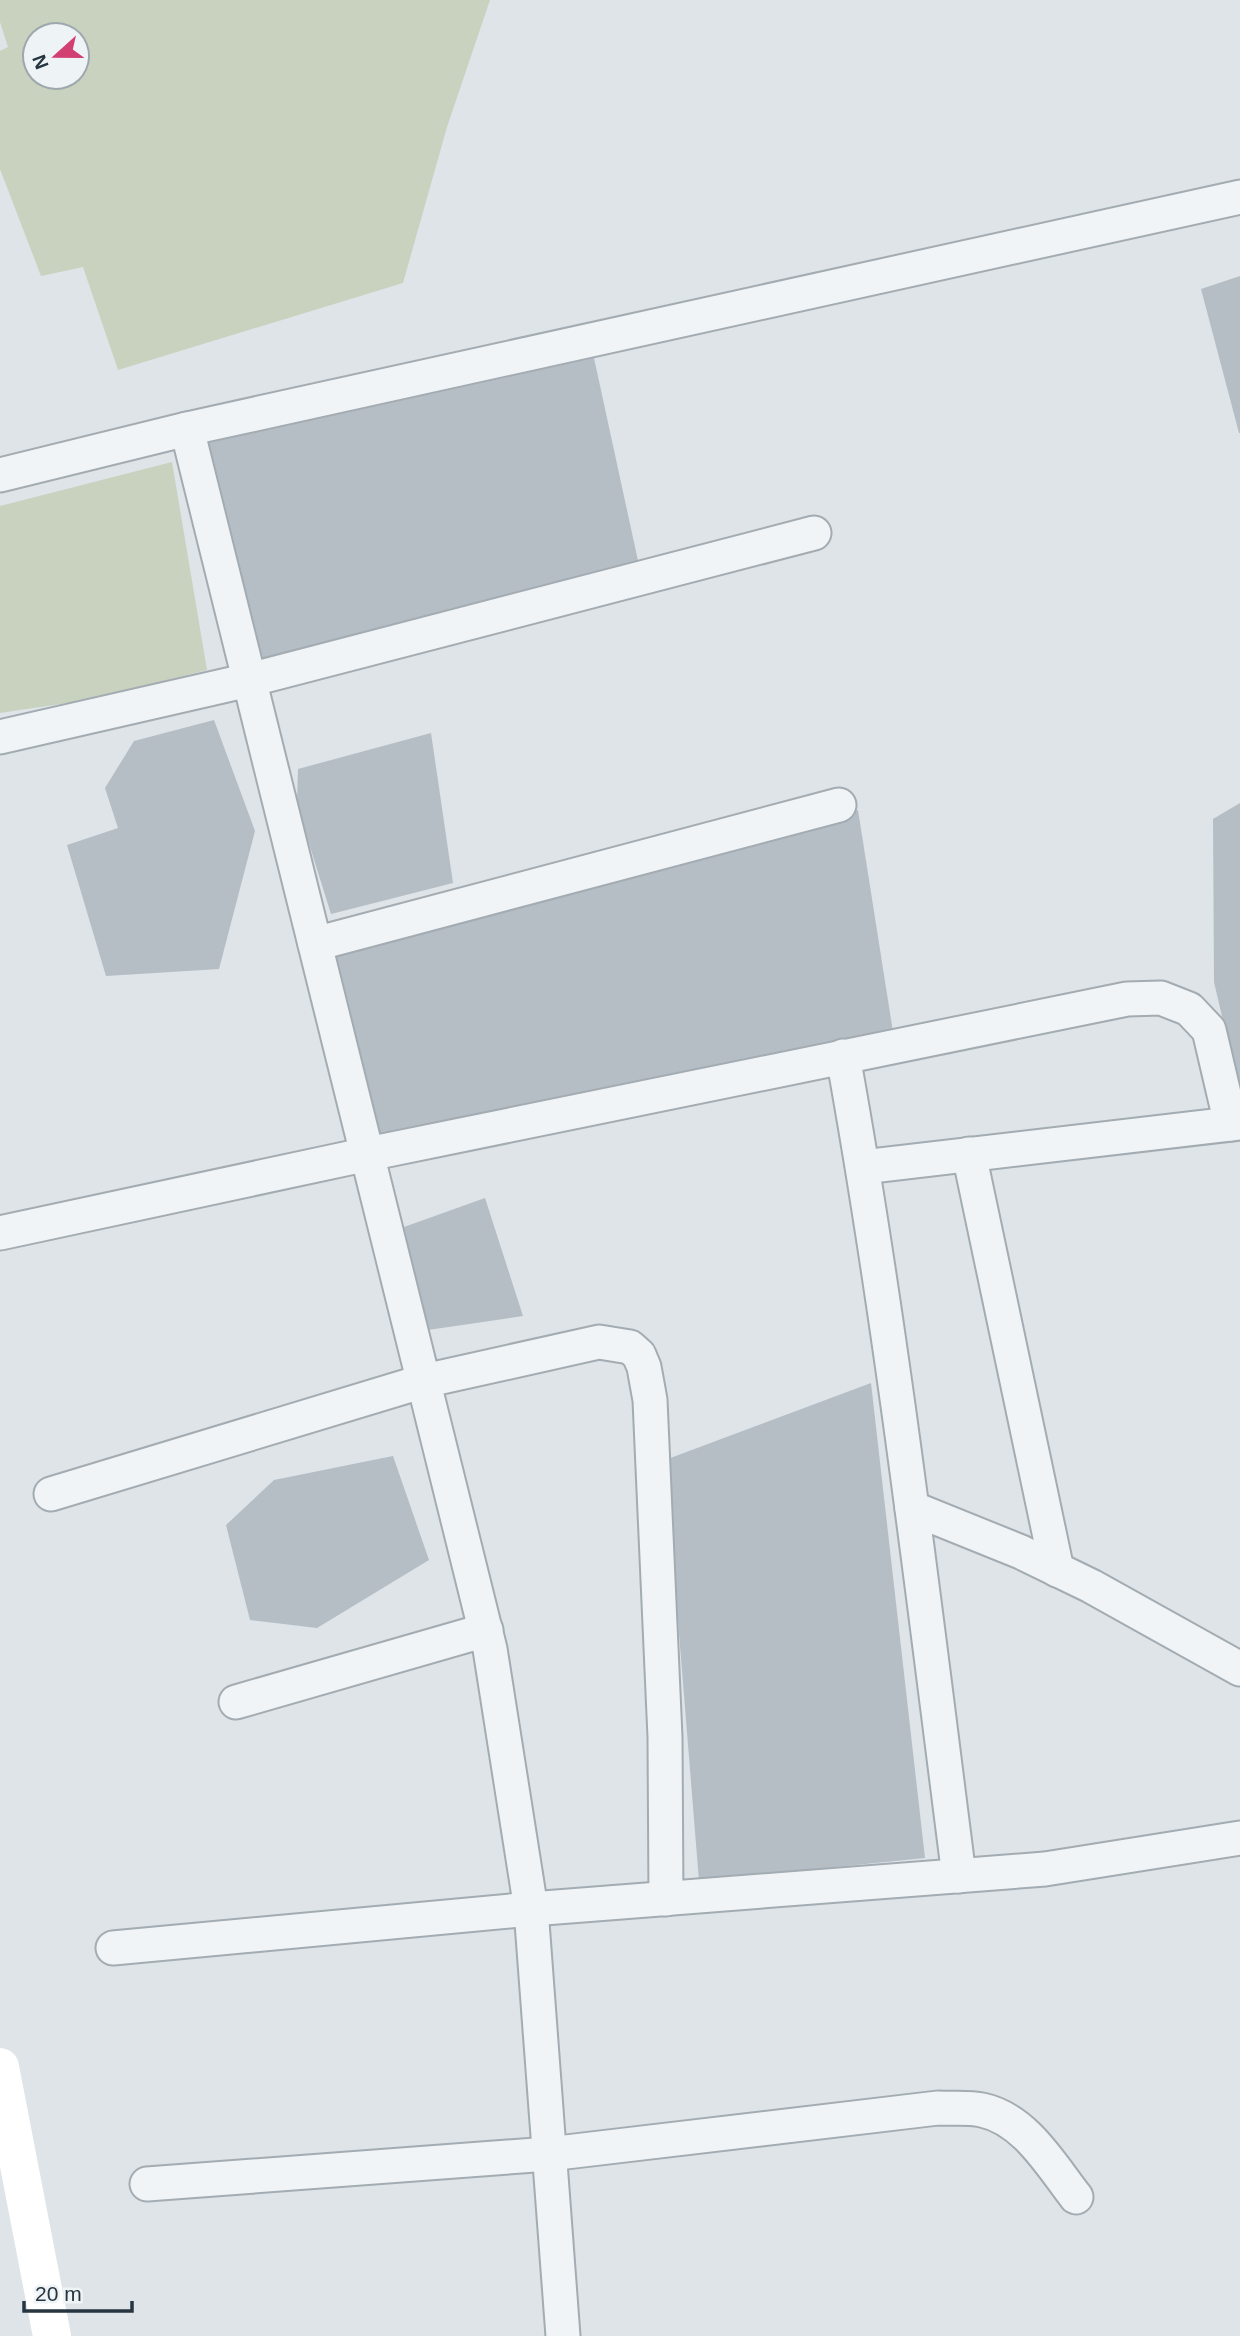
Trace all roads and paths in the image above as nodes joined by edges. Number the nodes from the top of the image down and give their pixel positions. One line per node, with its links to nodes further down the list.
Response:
1 (1240, 197): 2 (street)
2 (187, 429): 3 (street); 5 (street)
3 (0, 475)
4 (814, 533): 5 (street)
5 (250, 680): 6 (street); 8 (street)
6 (0, 737)
7 (839, 805): 8 (street)
8 (315, 944): 11 (street)
9 (843, 1056): 10 (street); 11 (street); 13 (street)
10 (1236, 1123): 12 (street)
11 (368, 1154): 14 (street); 15 (street)
12 (969, 1154): 13 (street); 18 (street)
13 (863, 1167): 17 (street)
14 (0, 1233)
15 (424, 1381): 16 (street); 19 (street); 24 (street)
16 (51, 1494)
17 (912, 1508): 18 (street); 23 (street)
18 (1057, 1570): 20 (street)
19 (486, 1630): 21 (street); 25 (street)
20 (1240, 1669)
21 (236, 1702)
22 (1240, 1838): 23 (street)
23 (959, 1876): 24 (street)
24 (666, 1899): 25 (street)
25 (531, 1909): 26 (street); 28 (street)
26 (113, 1948)
27 (0, 2067): 31 (street)
28 (549, 2154): 29 (street); 30 (street); 32 (street)
29 (147, 2184)
30 (1076, 2197)
31 (45, 2335)
32 (563, 2336)

